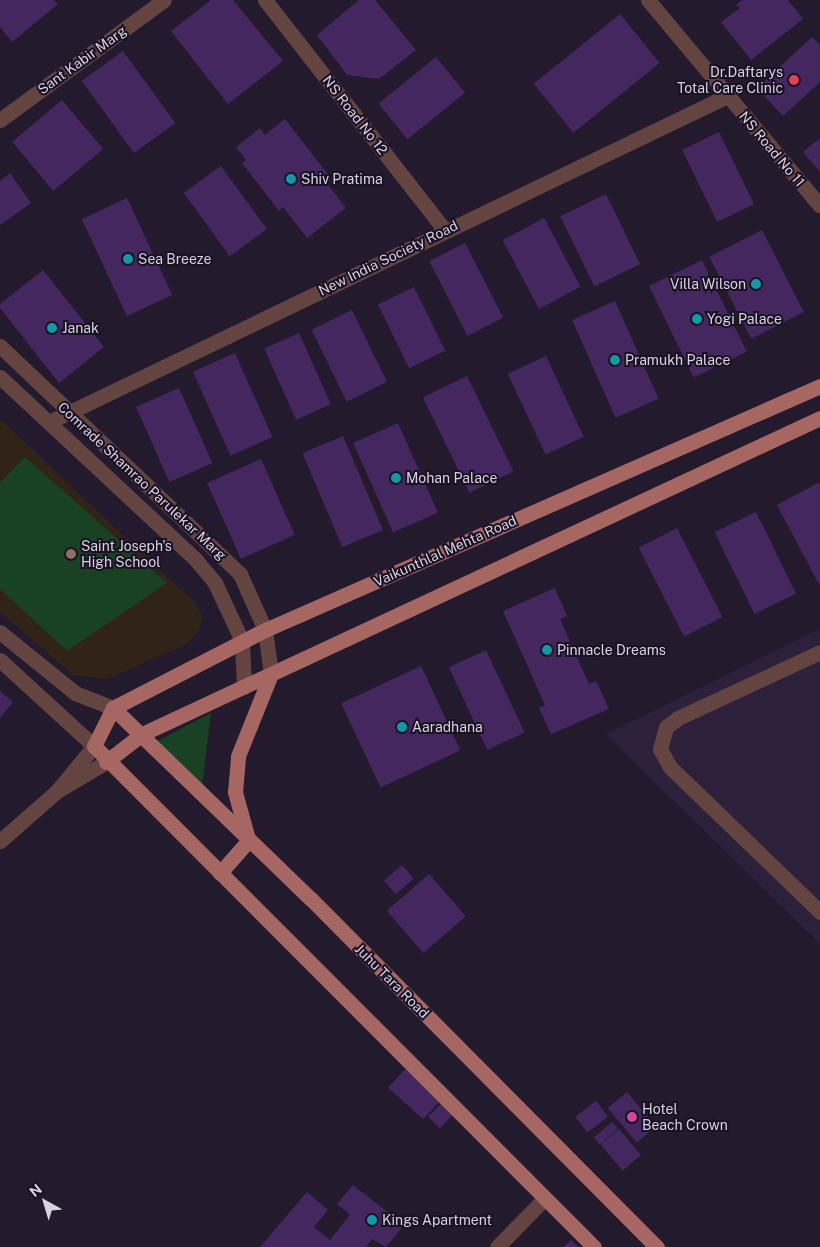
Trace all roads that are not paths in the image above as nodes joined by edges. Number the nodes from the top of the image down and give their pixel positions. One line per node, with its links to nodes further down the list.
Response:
1 (164, 0): 5 (street, Sant Kabir Marg)
2 (265, 0): 7 (street, NS Road No 12)
3 (648, 0): 4 (street, NS Road No 11)
4 (727, 96): 6 (street, NS Road No 11); 7 (street, New India Society Road)
5 (0, 120)
6 (820, 206)
7 (445, 230): 11 (street, New India Society Road)
8 (0, 346): 11 (street, Comrade Shamrao Parulekar Marg)
9 (0, 377): 13 (street, Comrade Shamrao Parulekar Marg)
10 (820, 386): 14 (main road, Vaikunthlal Mehta Road)
11 (70, 412): 13 (street, New India Society Road); 14 (street, Comrade Shamrao Parulekar Marg)
12 (820, 418): 19 (main road)
13 (49, 422): 16 (street, Comrade Shamrao Parulekar Marg)
14 (265, 630): 16 (main road, Vaikunthlal Mehta Road); 19 (street, Comrade Shamrao Parulekar Marg)
15 (0, 632): 21 (street)
16 (242, 641): 20 (street); 21 (main road, Vaikunthlal Mehta Road)
17 (820, 652): 29 (street)
18 (0, 660): 23 (street)
19 (271, 674): 20 (main road); 27 (main road)
20 (244, 687): 22 (main road)
21 (114, 708): 22 (main road, Juhu Tara Road); 23 (main road)
22 (142, 734): 24 (main road); 27 (main road, Juhu Tara Road)
23 (94, 746): 24 (main road); 25 (street)
24 (106, 762): 25 (street); 28 (main road)
25 (57, 791): 26 (street)
26 (0, 841)
27 (248, 841): 28 (main road); 33 (main road, Juhu Tara Road)
28 (220, 873): 30 (main road)
29 (820, 912)
30 (544, 1199): 31 (street); 32 (main road)
31 (497, 1247)
32 (594, 1247)
33 (656, 1247)

